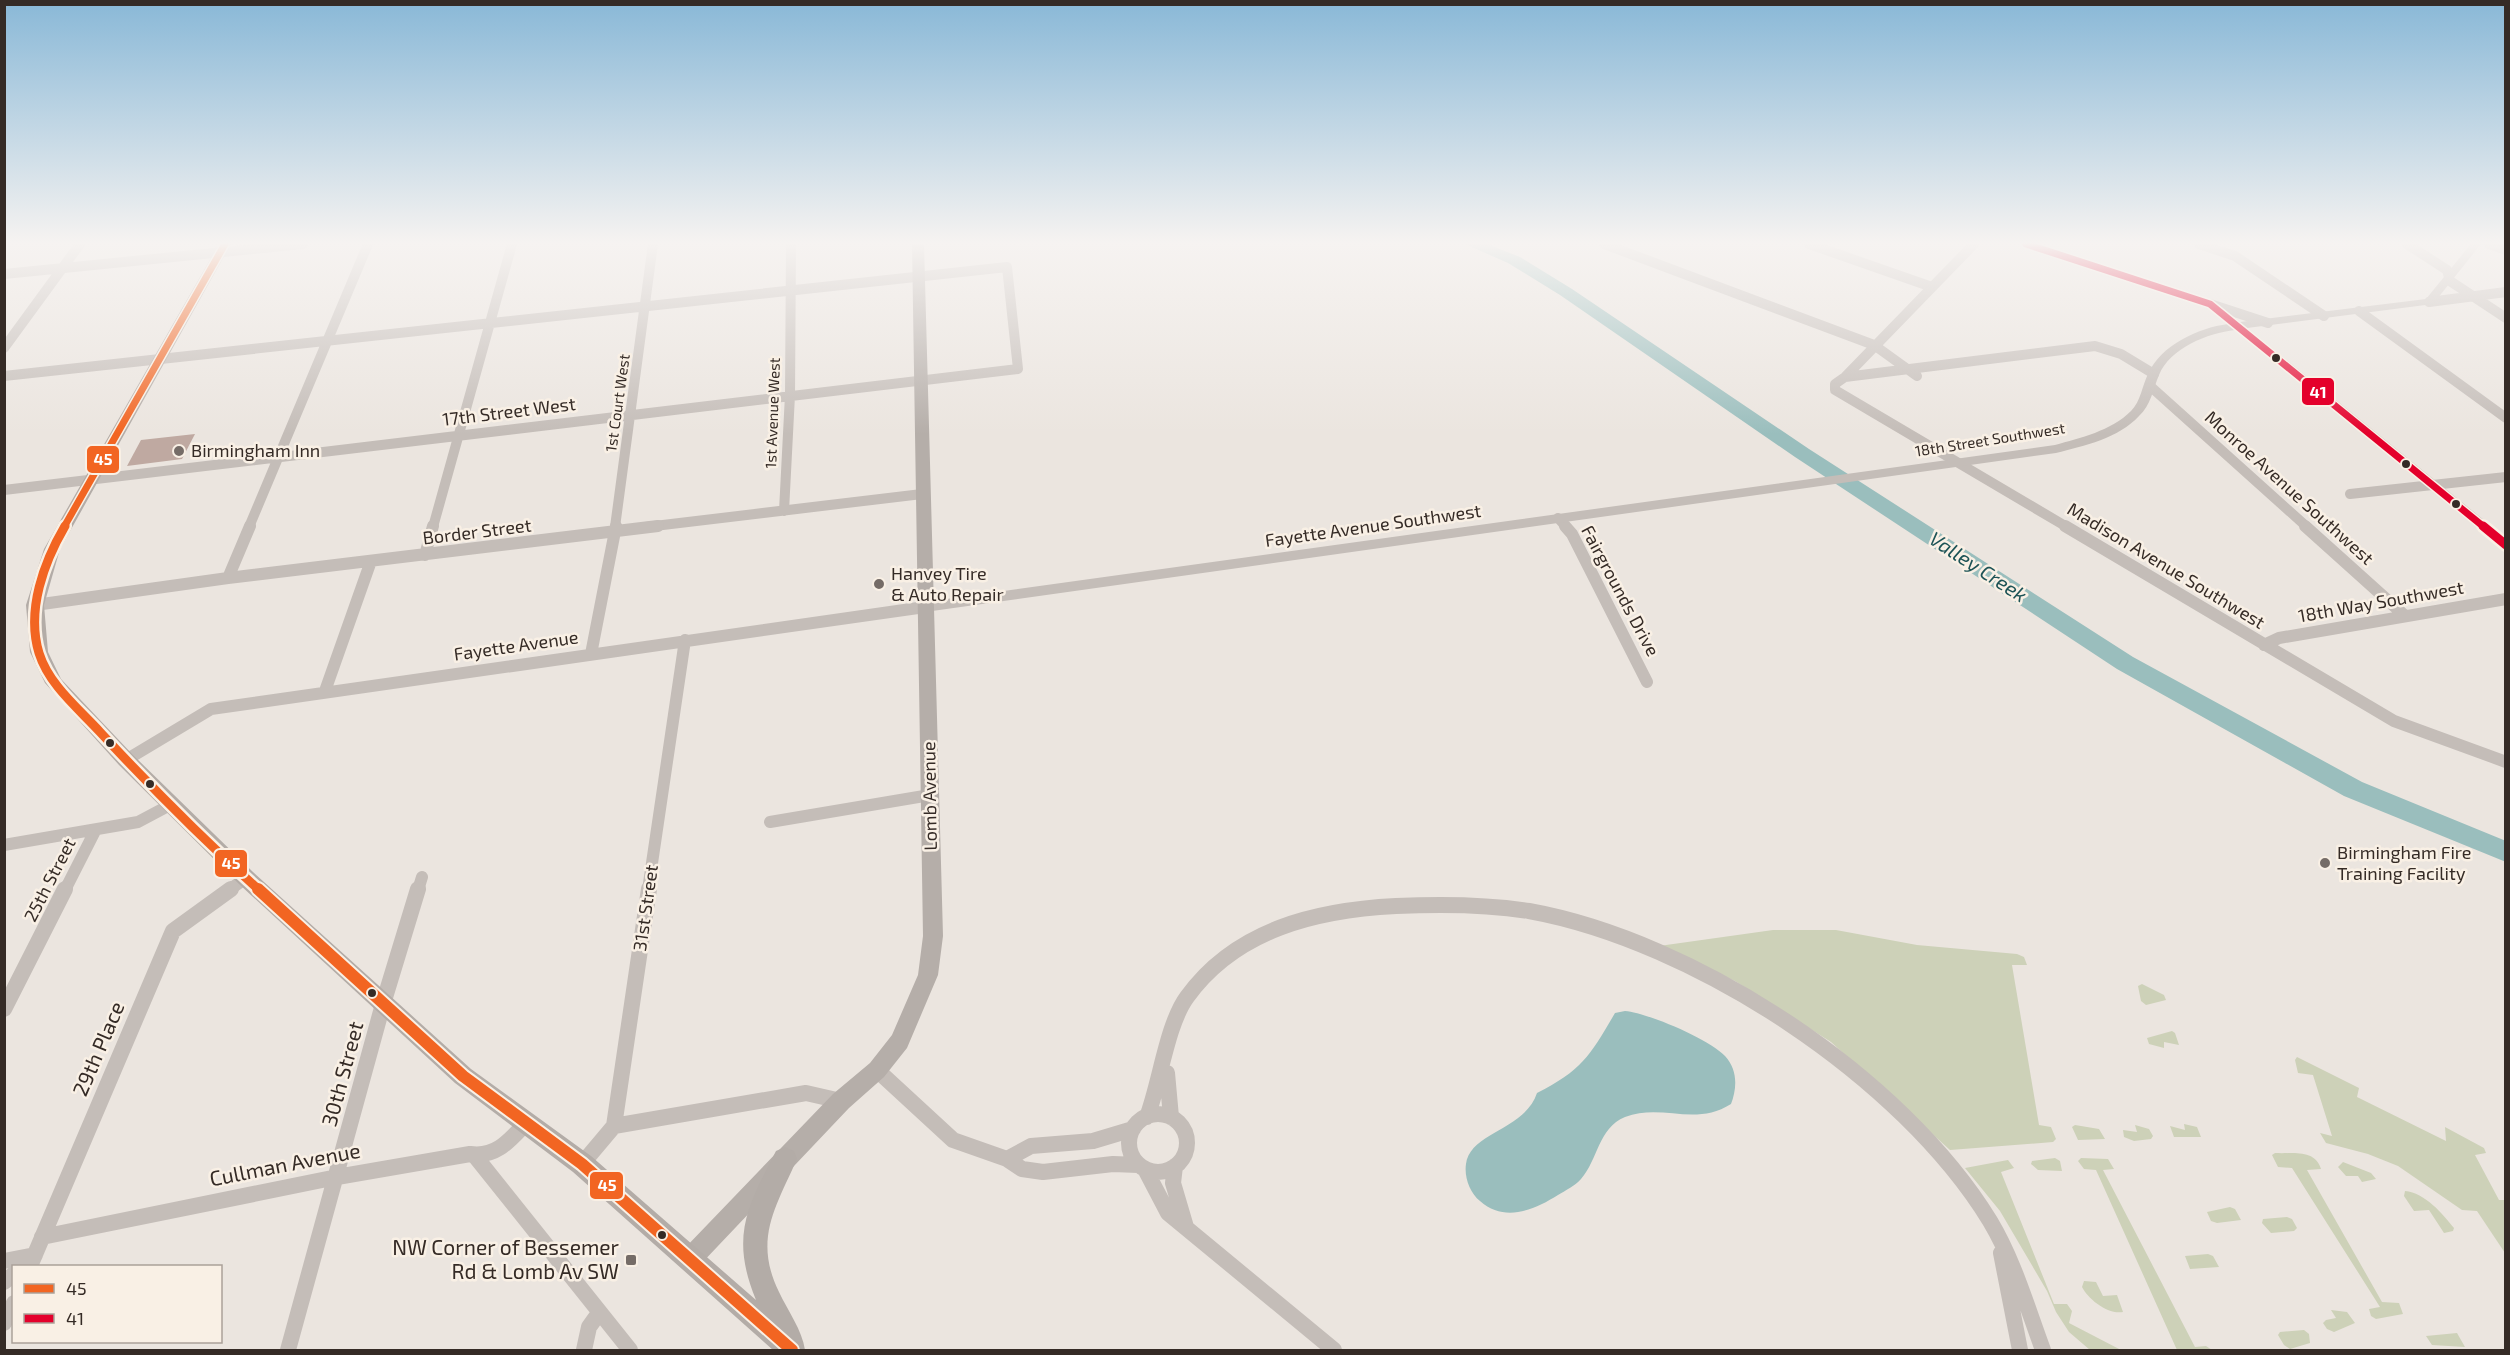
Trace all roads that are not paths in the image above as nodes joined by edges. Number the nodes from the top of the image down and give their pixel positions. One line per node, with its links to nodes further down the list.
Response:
1 (34, 307): 25 (street)
2 (188, 307): 26 (main road)
3 (342, 307): 23 (street)
4 (495, 307): 20 (street)
5 (627, 307): 20 (street)
6 (647, 307): 33 (street, 1st Court West)
7 (790, 307): 32 (street, 1st Avenue West)
8 (920, 307): 30 (main road, Lomb Avenue)
9 (1011, 307): 30 (street, 17th Street West)
10 (1773, 307): 24 (street)
11 (1912, 307): 24 (street)
12 (2214, 307): 22 (street)
13 (2220, 307): 21 (street)
14 (2311, 307): 18 (street)
15 (2388, 307): 17 (street, 18th Street Southwest)
16 (2489, 307): 19 (street)
17 (2359, 311): 18 (street, 18th Street Southwest); 34 (street)
18 (2324, 316): 21 (street, 18th Street Southwest)
19 (2505, 318)
20 (491, 322): 23 (street); 35 (street)
21 (2268, 323): 22 (street, 18th Street Southwest)
22 (2237, 326): 31 (street, 18th Street Southwest); 41 (street)
23 (329, 340): 26 (street); 36 (street)
24 (1874, 345): 27 (street); 29 (street)
25 (4, 348)
26 (157, 360): 28 (street); 39 (main road)
27 (1913, 372): 29 (street, Monroe Avenue Southwest); 31 (street, Monroe Avenue Southwest)
28 (4, 376)
29 (1845, 377): 37 (street, Madison Avenue Southwest)
30 (921, 380): 32 (street, 17th Street West); 43 (main road, Lomb Avenue)
31 (2152, 380): 37 (street, 18th Street Southwest); 55 (street, Monroe Avenue Southwest)
32 (790, 395): 33 (street, 17th Street West); 45 (street, 1st Avenue West)
33 (631, 414): 35 (street, 17th Street West); 47 (street, 1st Court West)
34 (2505, 418)
35 (459, 435): 36 (street, 17th Street West); 49 (street)
36 (280, 457): 39 (street, 17th Street West); 51 (street)
37 (1956, 463): 40 (street, 18th Street Southwest); 57 (street, Madison Avenue Southwest)
38 (2505, 477): 41 (street)
39 (91, 480): 42 (street, 17th Street West); 53 (main road)
40 (1825, 482): 46 (street, Fayette Avenue Southwest)
41 (2433, 485): 44 (street); 48 (street)
42 (4, 490)
43 (922, 494): 45 (street, Border Street); 54 (main road, Lomb Avenue)
44 (2350, 494)
45 (784, 512): 47 (street, Border Street)
46 (1558, 518): 54 (street, Fayette Avenue Southwest); 59 (street, Fairgrounds Drive)
47 (615, 531): 49 (street, Border Street); 58 (street)
48 (2505, 545)
49 (425, 555): 50 (street, Border Street)
50 (371, 561): 51 (street, Border Street); 60 (street)
51 (228, 578): 53 (street, Border Street)
52 (2505, 599): 55 (street, 18th Way Southwest)
53 (35, 605): 62 (main road)
54 (926, 607): 56 (street, Fayette Avenue); 64 (main road, Lomb Avenue)
55 (2404, 615): 57 (street, 18th Way Southwest)
56 (685, 640): 58 (street, Fayette Avenue); 79 (street, 31st Street)
57 (2264, 645): 63 (street, Madison Avenue Southwest)
58 (591, 654): 60 (street, Fayette Avenue)
59 (1647, 682)
60 (325, 691): 62 (street, Fayette Avenue)
61 (2505, 753): 63 (street)
62 (126, 760): 65 (main road)
63 (2505, 762)
64 (930, 795): 66 (street); 74 (main road, Lomb Avenue)
65 (170, 805): 67 (street); 70 (main road)
66 (770, 822)
67 (95, 831): 68 (street); 72 (street, 25th Street)
68 (4, 845)
69 (422, 877): 71 (street, 30th Street)
70 (246, 878): 71 (main road); 89 (street, 29th Place)
71 (383, 1004): 78 (main road); 87 (street, 30th Street)
72 (4, 1009)
73 (1167, 1054): 76 (street); 77 (street); 90 (street)
74 (878, 1070): 75 (main road, Lomb Avenue); 83 (street)
75 (841, 1101): 79 (street); 82 (main road, Lomb Avenue)
76 (1147, 1117): 77 (street); 80 (street)
77 (1171, 1117): 85 (street)
78 (526, 1123): 81 (street, Cullman Avenue); 84 (main road)
79 (614, 1126): 84 (street)
80 (1133, 1129): 83 (street); 86 (street)
81 (475, 1156): 87 (street, Cullman Avenue); 95 (street)
82 (785, 1159): 91 (main road, Lomb Avenue); 100 (main road)
83 (1007, 1159): 86 (street)
84 (582, 1164): 91 (main road)
85 (1175, 1166): 86 (street); 88 (street)
86 (1142, 1167): 88 (street)
87 (337, 1177): 89 (street, Cullman Avenue); 97 (street, 30th Street)
88 (1186, 1228): 101 (street)
89 (42, 1237): 93 (street, 29th Place)
90 (1999, 1237): 102 (street); 103 (street)
91 (691, 1258): 100 (main road)
92 (4, 1261): 93 (street)
93 (29, 1263)
94 (12, 1307): 96 (street)
95 (599, 1312): 98 (street); 99 (street)
96 (4, 1323)
97 (288, 1350)
98 (584, 1350)
99 (630, 1350)
100 (794, 1350)
101 (1334, 1350)
102 (2020, 1350)
103 (2043, 1350)

